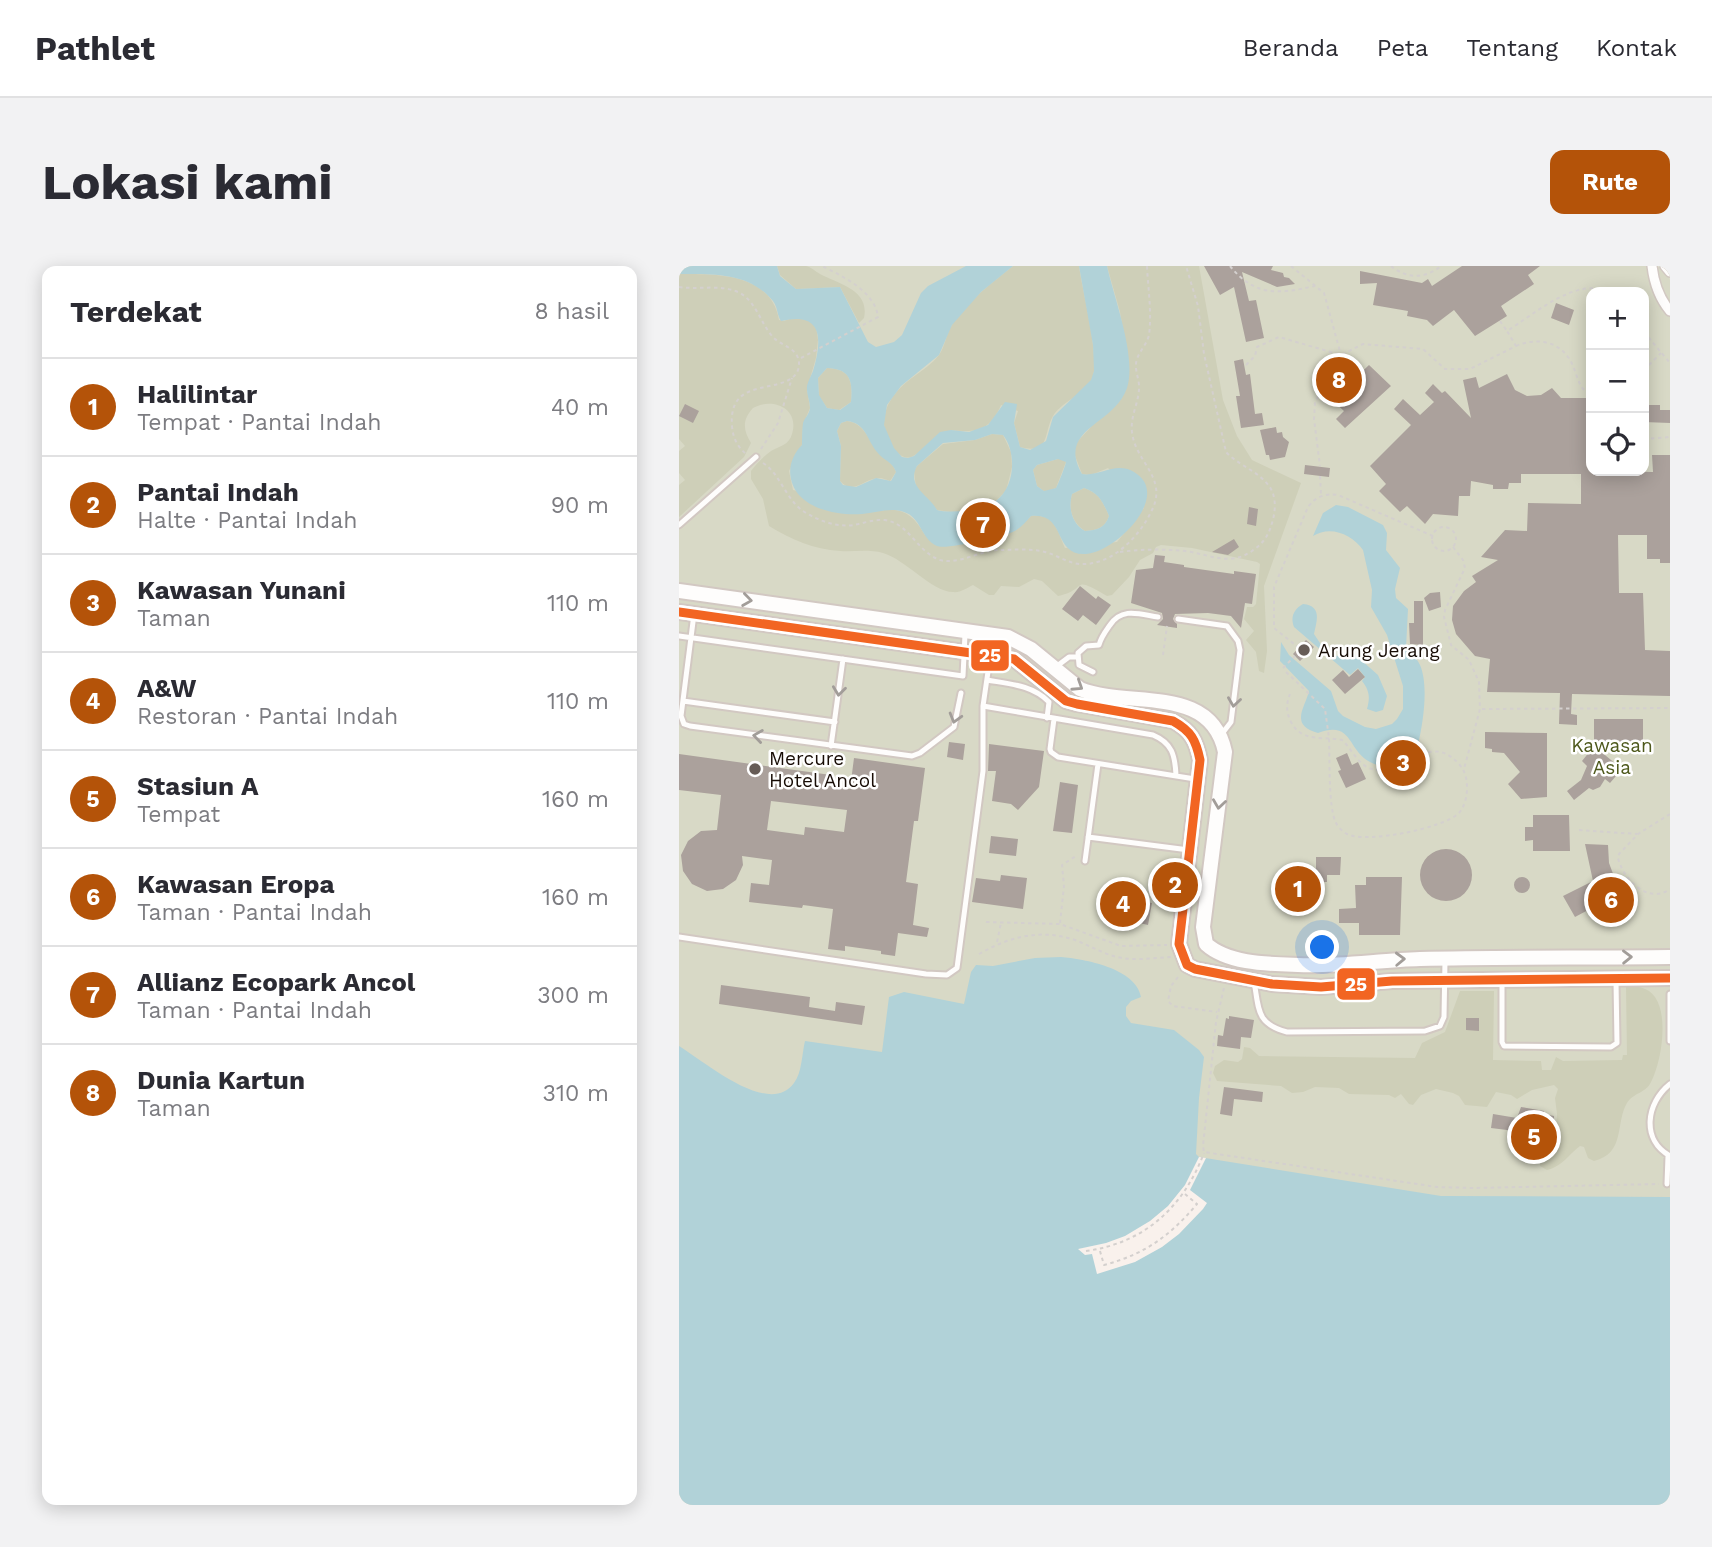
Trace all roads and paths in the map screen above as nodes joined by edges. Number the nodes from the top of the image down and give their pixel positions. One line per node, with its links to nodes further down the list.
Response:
1 (822, 266): 21 (path)
2 (1147, 266): 36 (path)
3 (1186, 266): 36 (path)
4 (1230, 266): 11 (path)
5 (1291, 266): 11 (path)
6 (1391, 266): 7 (path)
7 (1441, 266)
8 (1653, 266): 14 (street)
9 (1665, 266): 10 (street)
10 (1670, 272)
11 (1316, 286): 20 (path)
12 (679, 287): 21 (path)
13 (1586, 288): 16 (path)
14 (1670, 311)
15 (1500, 321): 16 (path)
16 (1507, 331): 18 (path)
17 (1649, 338): 19 (path)
18 (1516, 346): 20 (path); 26 (path)
19 (1662, 353): 22 (path); 24 (path)
20 (1341, 355): 23 (path); 30 (path)
21 (799, 359): 25 (path)
22 (1670, 363)
23 (1247, 365)
24 (1649, 365)
25 (792, 377): 29 (path); 29 (path)
26 (1586, 390)
27 (1670, 437): 28 (path)
28 (1649, 439)
29 (756, 457): 33 (lane); 36 (path)
30 (1320, 467)
31 (1320, 476): 32 (path)
32 (1321, 495): 34 (path); 45 (path)
33 (679, 525)
34 (1433, 536): 35 (path); 35 (path)
35 (1453, 547): 62 (path)
36 (1119, 553)
37 (679, 591): 42 (street, one-way to 42)
38 (687, 613): 44 (lane); 46 (street)
39 (1158, 617): 49 (lane)
40 (1178, 619): 66 (lane, one-way to 66)
41 (1167, 626): 48 (path)
42 (965, 631): 46 (lane); 52 (street)
43 (679, 636): 44 (lane)
44 (691, 637): 51 (lane); 59 (lane)
45 (1299, 648)
46 (963, 651): 47 (street); 51 (lane)
47 (990, 655): 56 (lane); 72 (street)
48 (1163, 655)
49 (1077, 657): 52 (lane); 54 (lane)
50 (1294, 657): 53 (path)
51 (843, 659): 65 (lane, one-way to 65)
52 (1054, 668): 66 (street, one-way to 66)
53 (1283, 668)
54 (1093, 672)
55 (1286, 672): 67 (path)
56 (987, 680): 60 (lane); 63 (lane)
57 (961, 693): 68 (lane, one-way to 68)
58 (1290, 694): 67 (path)
59 (683, 701): 64 (lane); 65 (lane)
60 (983, 706): 63 (lane); 84 (lane)
61 (1670, 708): 62 (path)
62 (1480, 709): 70 (path)
63 (1051, 718): 69 (lane); 71 (lane)
64 (680, 720): 68 (lane, one-way to 64)
65 (835, 722): 68 (lane)
66 (1221, 736): 89 (street, one-way to 89)
67 (1329, 738): 70 (path); 70 (path)
68 (831, 746)
69 (1098, 764): 71 (lane); 76 (lane)
70 (1464, 769)
71 (1176, 775): 72 (lane)
72 (1199, 779): 77 (street)
73 (1670, 814): 75 (path)
74 (1579, 830): 75 (path)
75 (1638, 834): 80 (path)
76 (1088, 837): 77 (lane); 78 (lane)
77 (1189, 850): 87 (street)
78 (1086, 852): 79 (lane); 83 (path)
79 (1086, 860)
80 (1670, 890)
81 (986, 922): 82 (path)
82 (1002, 922): 83 (path); 85 (path)
83 (1059, 924): 87 (path)
84 (679, 937)
85 (997, 944): 86 (path); 87 (path)
86 (979, 954)
87 (1183, 955): 90 (street); 97 (path)
88 (1670, 957): 89 (street, one-way to 88)
89 (1445, 958): 94 (lane)
90 (1225, 976): 95 (street); 97 (path)
91 (1616, 978): 92 (street); 93 (street); 93 (lane)
92 (1670, 978)
93 (1502, 979): 94 (street)
94 (1446, 980): 95 (street); 95 (lane)
95 (1254, 981)
96 (1670, 995): 98 (lane)
97 (1218, 1012): 100 (path)
98 (1670, 1041)
99 (1670, 1084): 101 (lane)
100 (1204, 1152): 102 (path); 103 (path)
101 (1669, 1156): 102 (lane)
102 (1667, 1184)
103 (1184, 1193): 104 (path); 104 (path)
104 (1100, 1249): 105 (path)
105 (1086, 1251)

